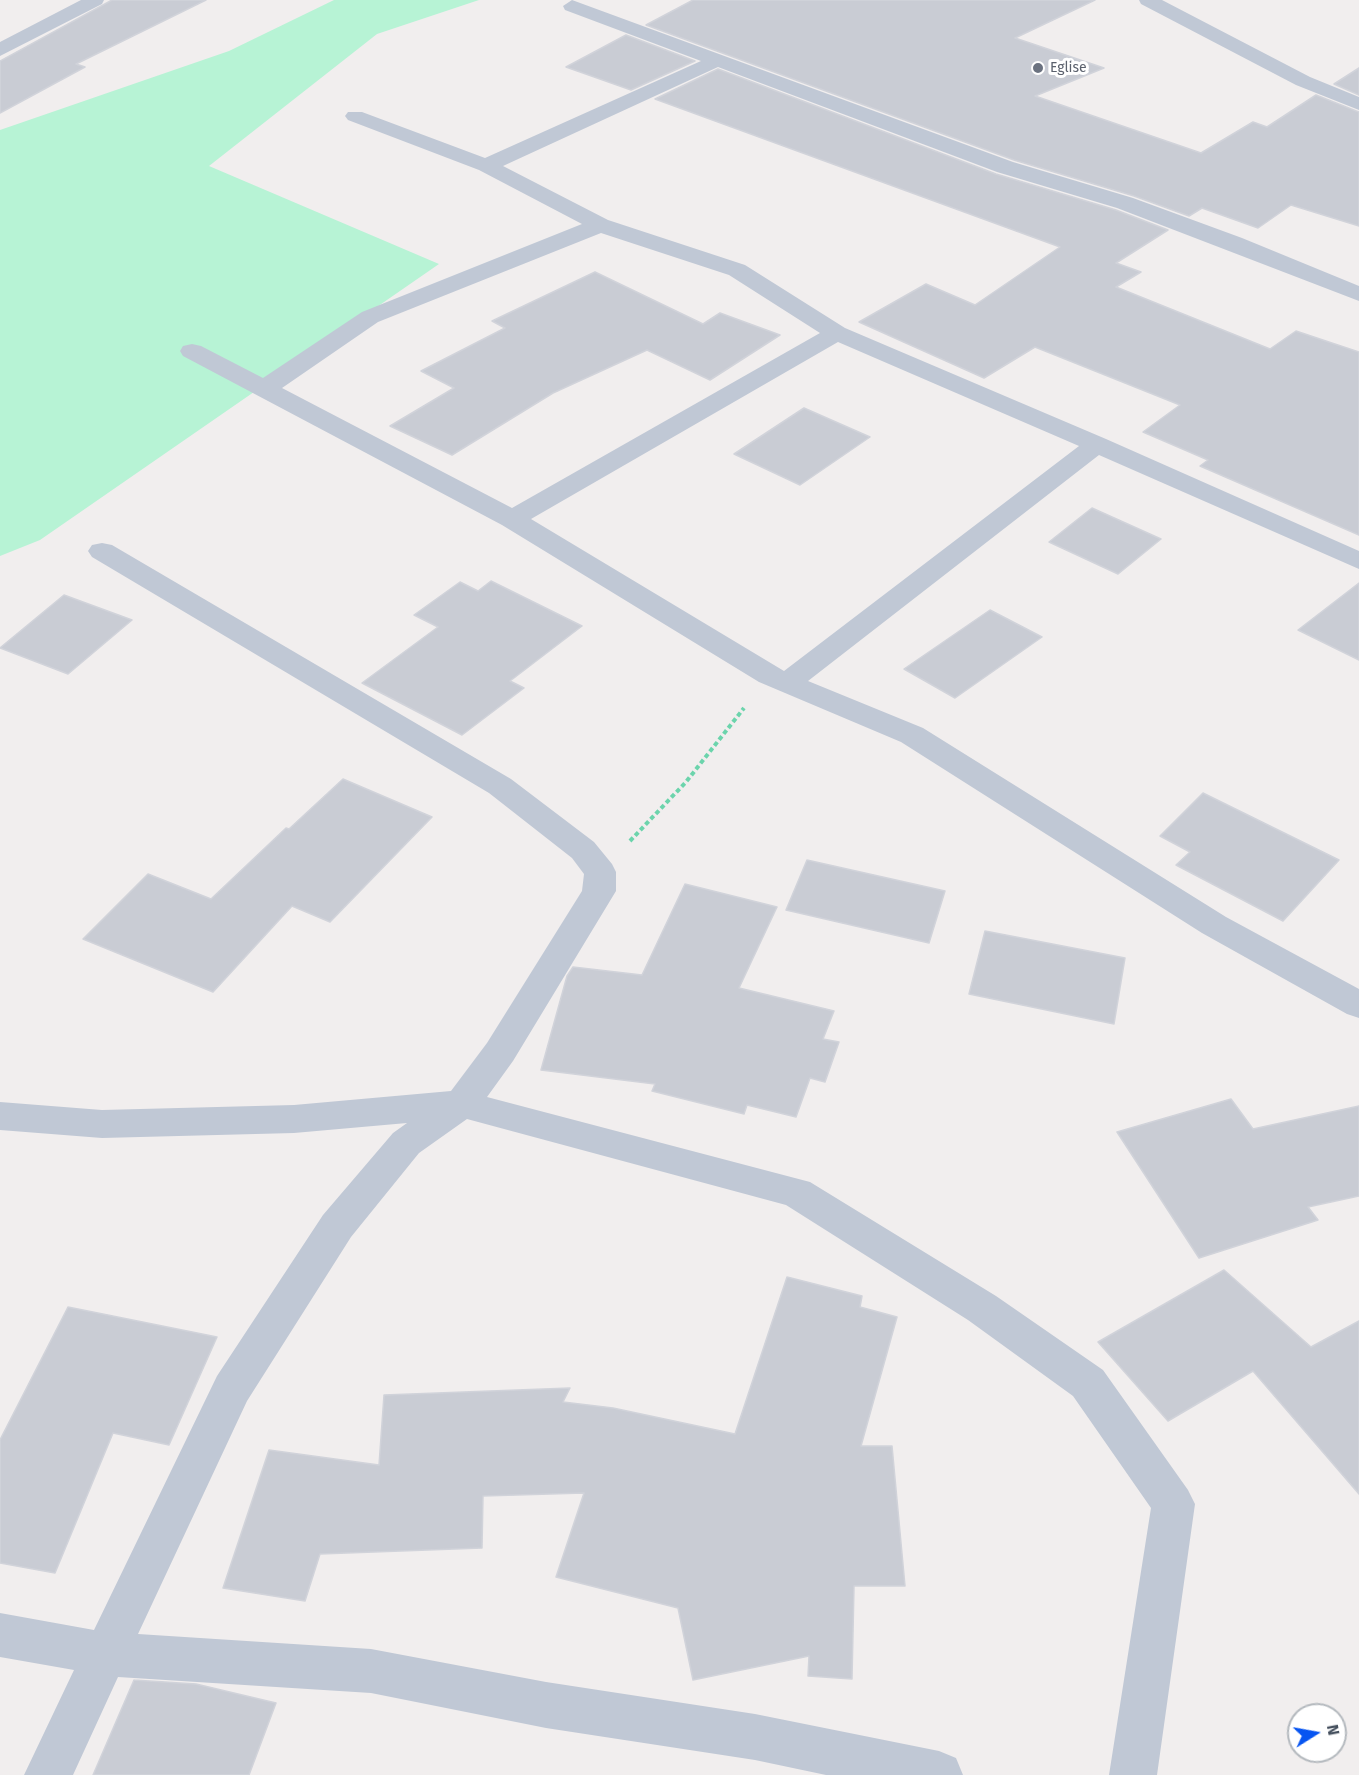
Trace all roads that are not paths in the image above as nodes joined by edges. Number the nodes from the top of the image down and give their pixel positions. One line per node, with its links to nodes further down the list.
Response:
1 (95, 0): 4 (street)
2 (1148, 0): 6 (street)
3 (572, 6): 5 (street)
4 (0, 50)
5 (718, 60): 8 (street); 10 (street)
6 (1359, 104)
7 (355, 116): 8 (street)
8 (486, 166): 9 (street)
9 (600, 225): 11 (street); 13 (street)
10 (1359, 294)
11 (837, 333): 14 (street); 15 (street)
12 (192, 351): 13 (street)
13 (264, 389): 15 (street)
14 (1097, 444): 17 (street); 18 (street)
15 (512, 519): 18 (street)
16 (102, 551): 20 (street)
17 (1359, 561)
18 (777, 680): 19 (street)
19 (1359, 1005)
20 (462, 1104): 21 (street); 23 (street); 26 (street)
21 (0, 1116)
22 (0, 1635): 23 (street)
23 (104, 1654): 24 (street); 25 (street)
24 (48, 1775)
25 (939, 1775)
26 (1133, 1775)

